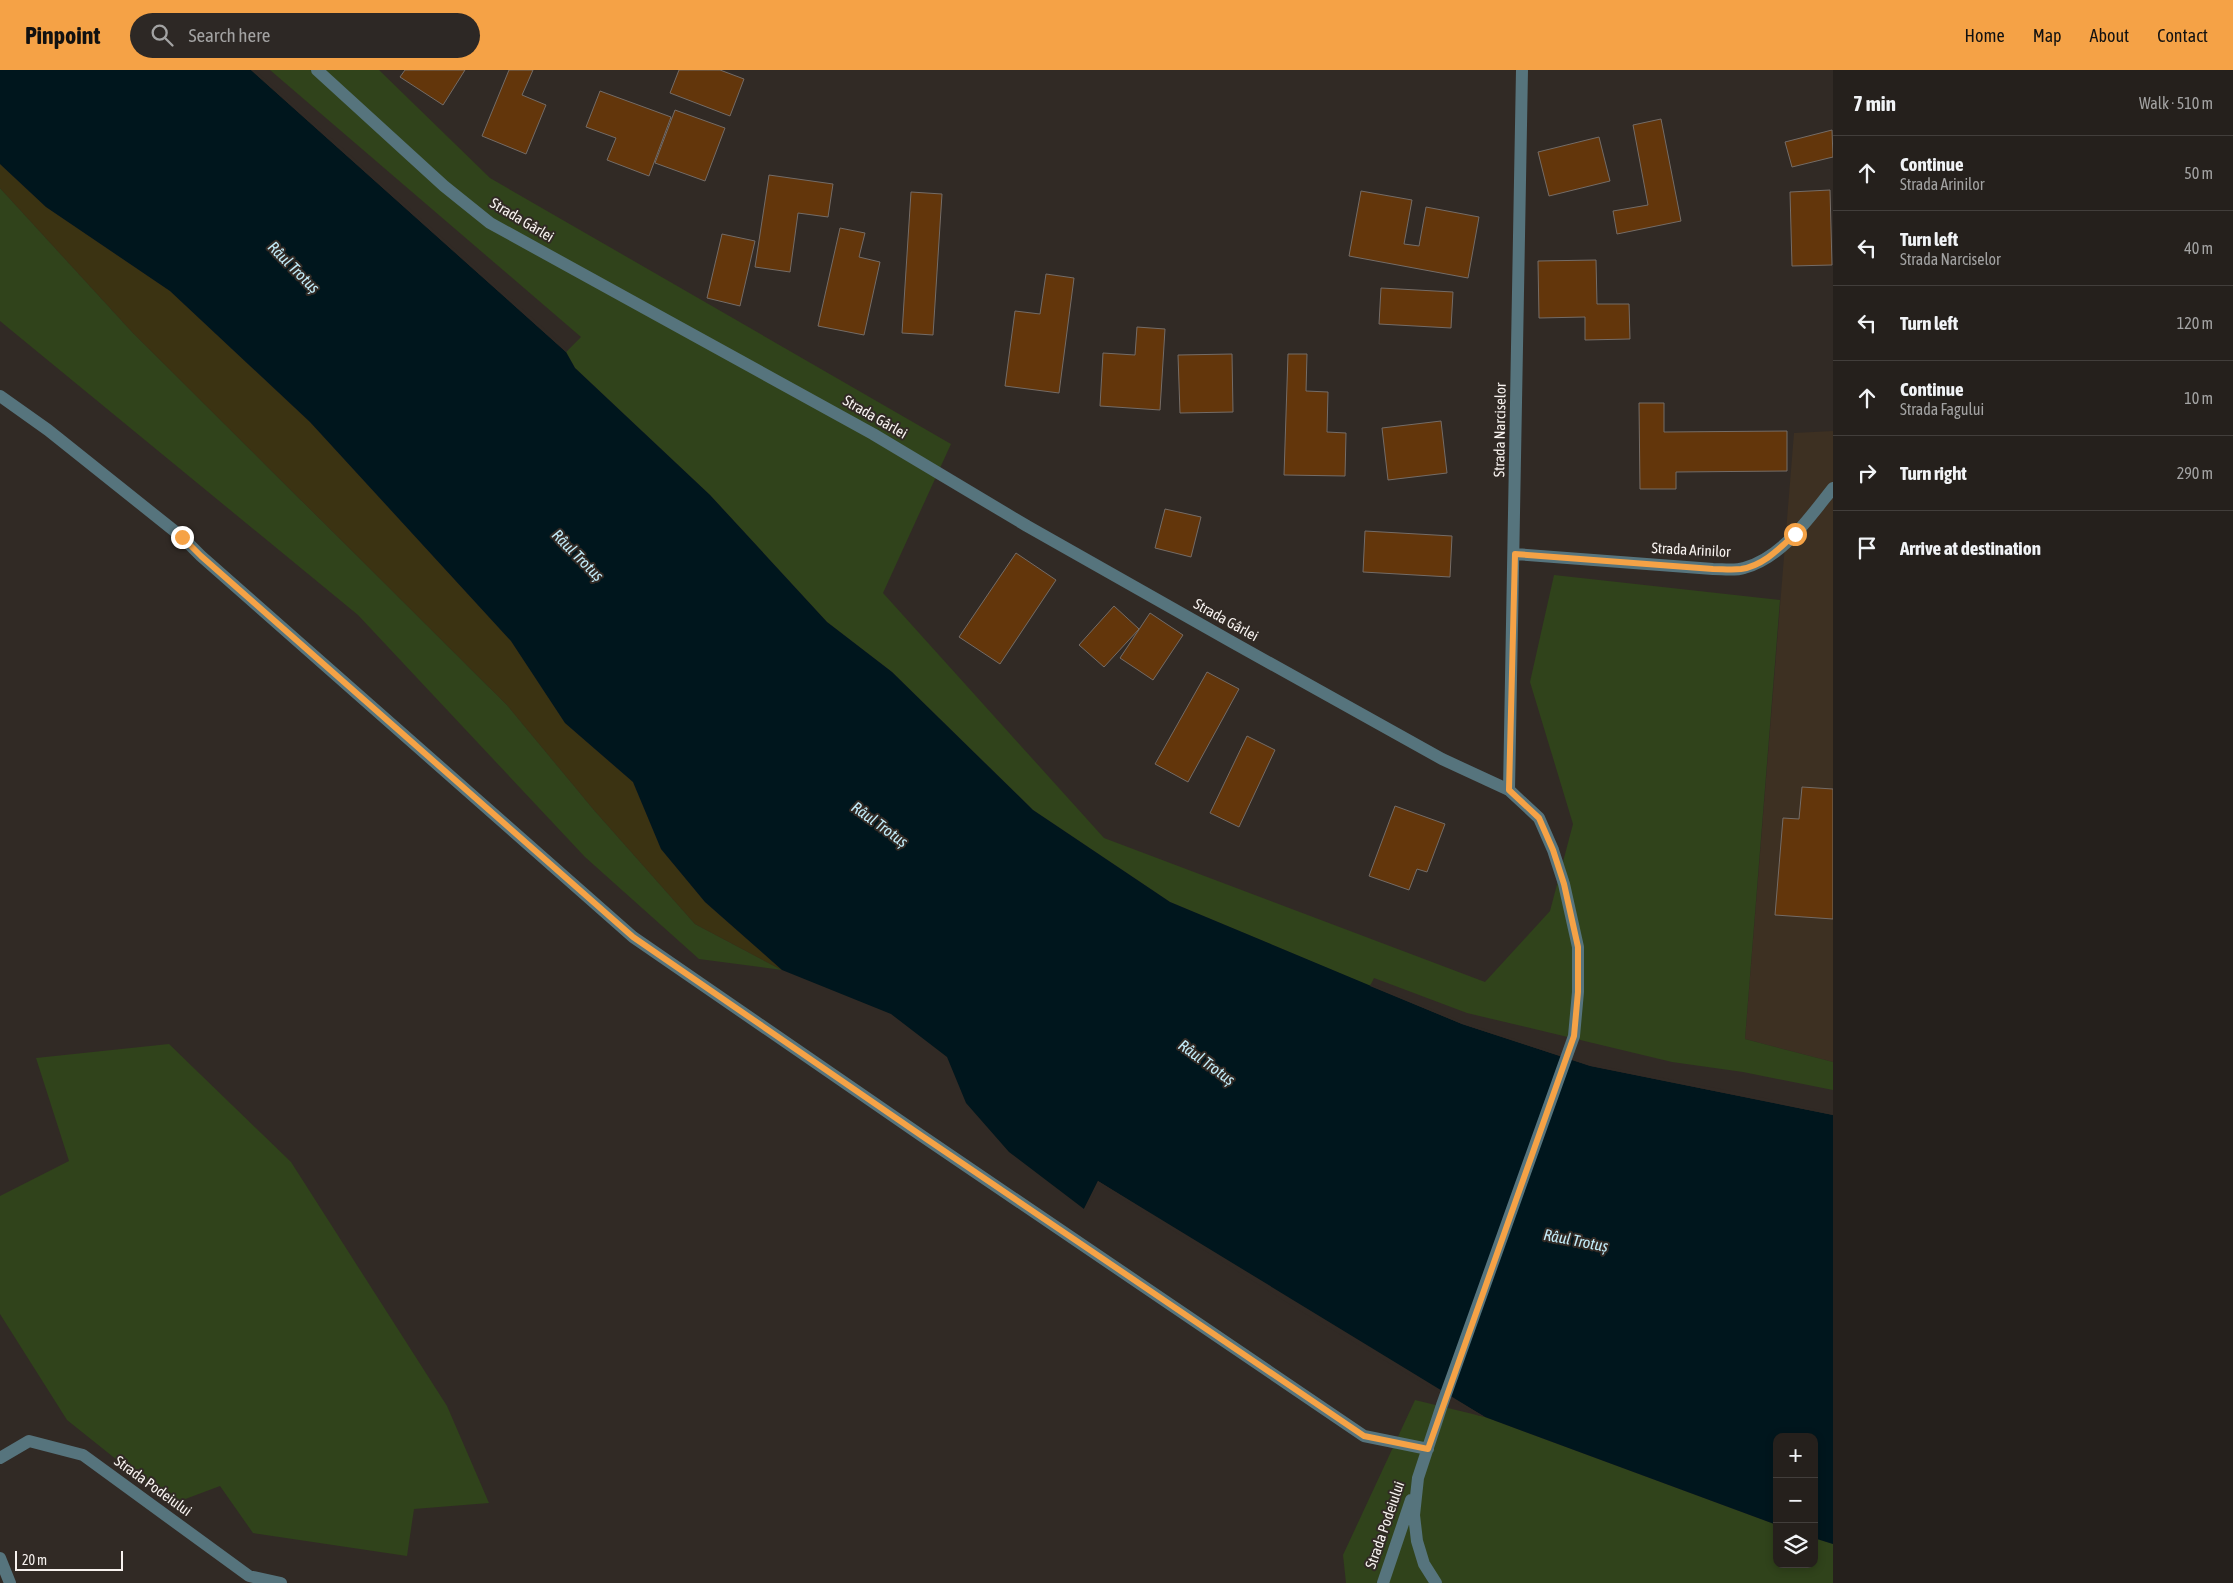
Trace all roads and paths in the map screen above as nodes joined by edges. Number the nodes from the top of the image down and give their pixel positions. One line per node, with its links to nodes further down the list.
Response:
1 (317, 70): 6 (street, Strada Gârlei)
2 (1522, 70): 5 (street, Strada Narciselor)
3 (0, 396): 7 (street)
4 (1833, 488): 5 (street, Strada Arinilor)
5 (1515, 554): 6 (street, Strada Narciselor)
6 (1509, 790): 7 (street, Strada Gârlei)
7 (1428, 1449): 9 (street, Strada Gârlei)
8 (0, 1458): 12 (street, Strada Podeiului)
9 (1418, 1478): 13 (street, Strada Podeiului); 14 (street)
10 (0, 1558): 11 (street)
11 (10, 1583)
12 (281, 1583)
13 (1382, 1583)
14 (1436, 1583)

